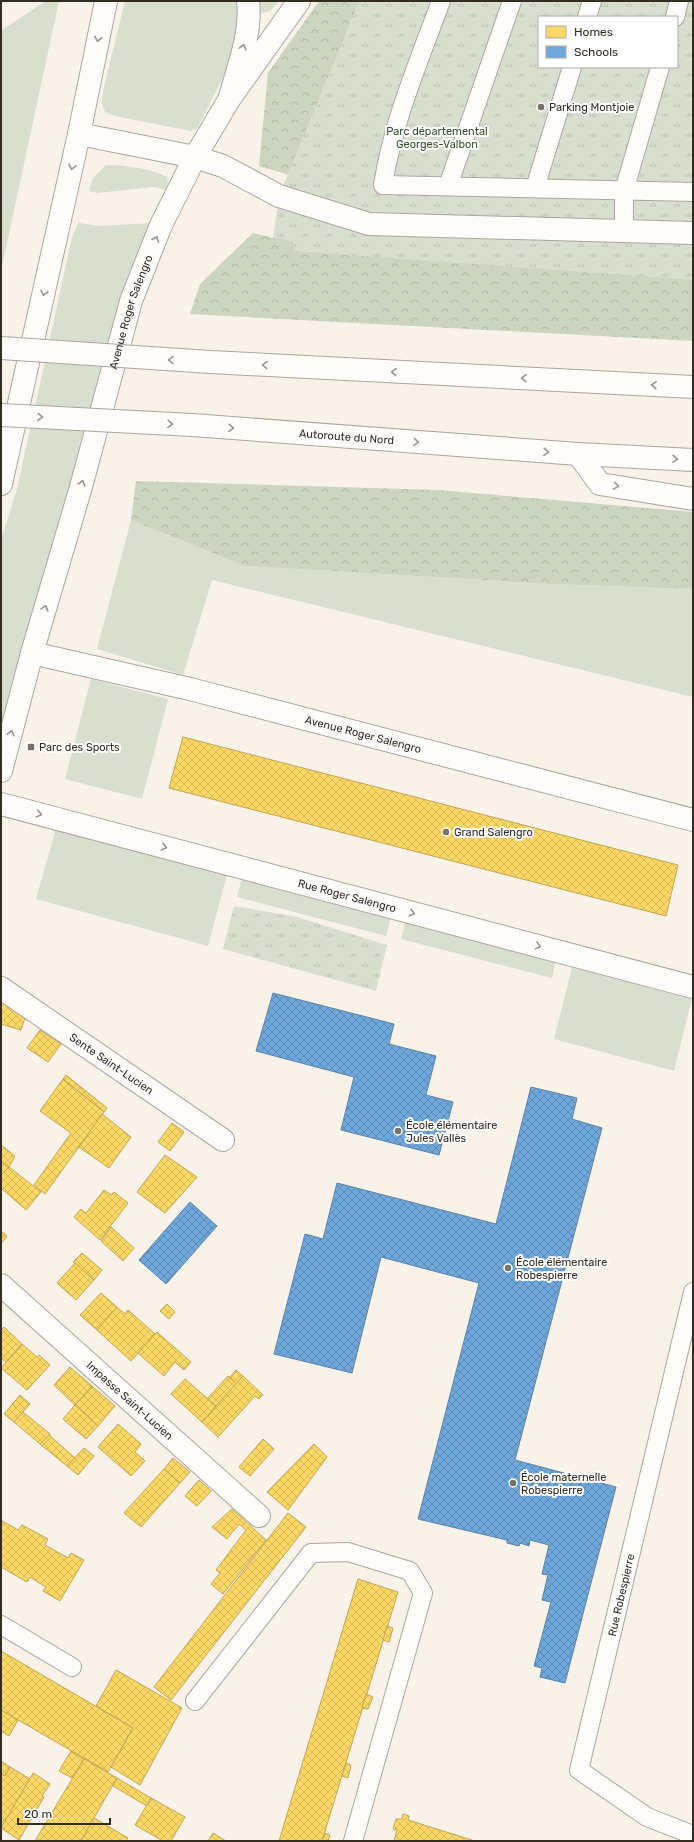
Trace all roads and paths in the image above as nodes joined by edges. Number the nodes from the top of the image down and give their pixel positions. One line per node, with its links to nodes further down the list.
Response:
1 (106, 1): 13 (main road, one-way to 13)
2 (248, 1): 12 (main road, one-way to 2)
3 (299, 1): 12 (main road, Avenue Roger Salengro)
4 (441, 1): 15 (lane)
5 (512, 1): 15 (lane)
6 (592, 1): 8 (lane)
7 (679, 1): 9 (lane)
8 (587, 16)
9 (675, 16)
10 (572, 68): 16 (lane)
11 (660, 68): 18 (lane)
12 (230, 98): 14 (main road, Avenue Roger Salengro)
13 (79, 134): 14 (main road); 26 (main road, one-way to 26)
14 (196, 157): 19 (main road); 28 (main road, Avenue Roger Salengro, one-way to 14)
15 (448, 186): 16 (lane)
16 (535, 188): 18 (lane)
17 (692, 189): 18 (lane)
18 (624, 191): 19 (lane)
19 (624, 231): 20 (main road)
20 (693, 233)
21 (1, 348): 22 (main road, one-way to 21, bridge)
22 (693, 387)
23 (1, 415): 24 (main road, Autoroute du Nord, one-way to 24, bridge)
24 (578, 454): 25 (main road, Autoroute du Nord, one-way to 25); 27 (main road, one-way to 27)
25 (693, 460)
26 (1, 484)
27 (693, 499)
28 (32, 653): 29 (main road, Avenue Roger Salengro, one-way to 28); 31 (main road, Avenue Roger Salengro)
29 (1, 771)
30 (1, 804): 32 (main road, Rue Roger Salengro, one-way to 32)
31 (693, 820)
32 (693, 987)
33 (1, 988): 34 (main road, Sente Saint-Lucien)
34 (223, 1140)
35 (1, 1285): 37 (main road, Impasse Saint-Lucien)
36 (693, 1292): 41 (lane, Rue Robespierre)
37 (259, 1516)
38 (1, 1625): 39 (lane)
39 (72, 1667)
40 (195, 1701): 42 (lane)
41 (693, 1835)
42 (353, 1841)

